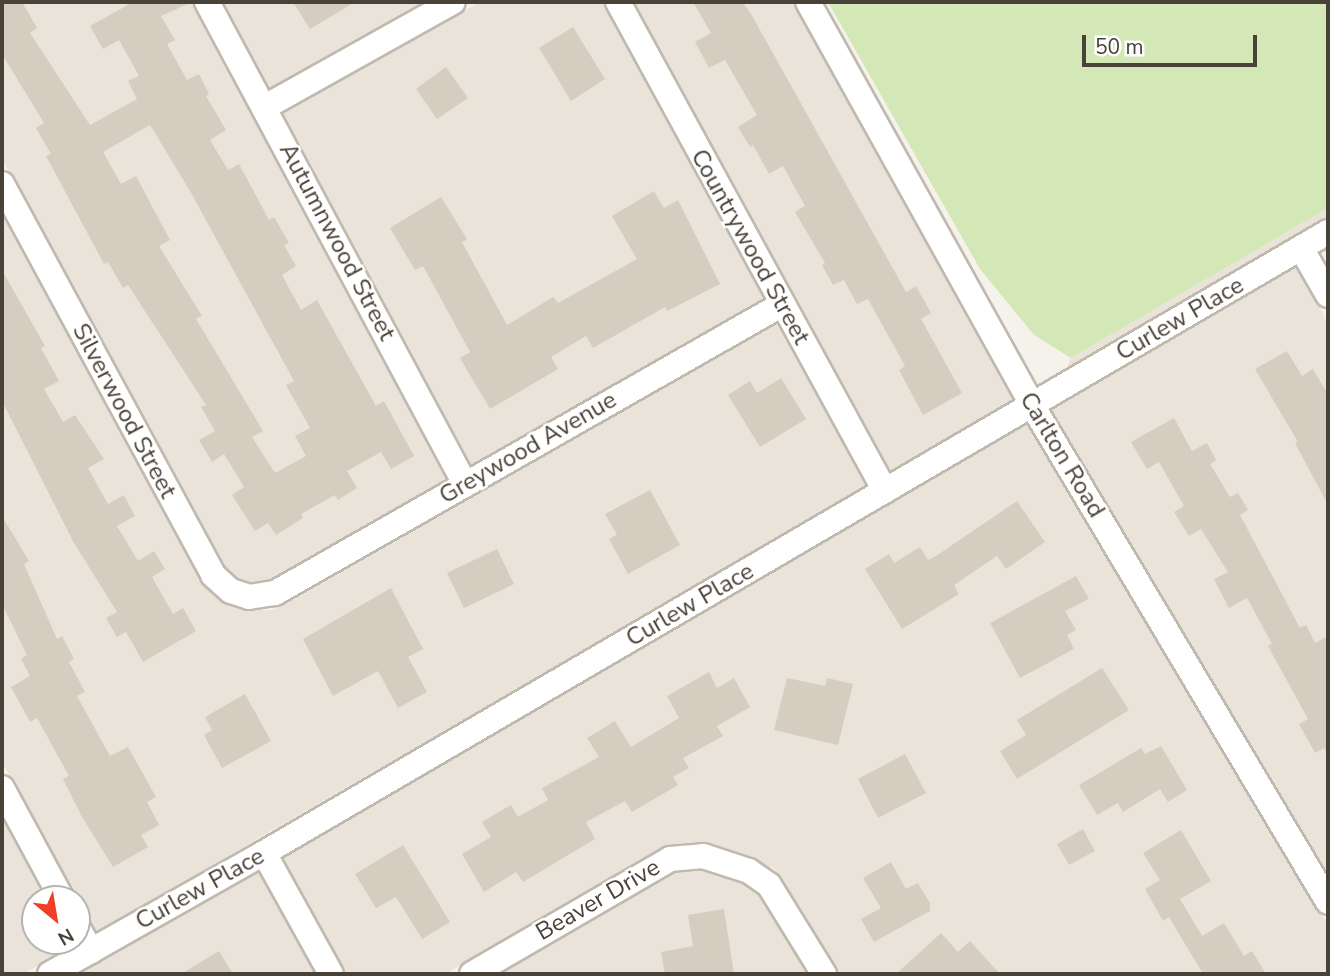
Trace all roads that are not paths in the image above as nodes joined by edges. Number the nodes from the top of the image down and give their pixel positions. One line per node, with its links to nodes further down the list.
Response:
1 (207, 2): 5 (street, Autumnwood Street)
2 (453, 2): 5 (street)
3 (618, 2): 10 (street, Countrywood Street)
4 (808, 2): 11 (street, Carlton Road)
5 (265, 107): 12 (street, Autumnwood Street)
6 (2, 184): 14 (street, Silverwood Street)
7 (1328, 232): 8 (street, Curlew Place)
8 (1301, 248): 9 (street); 11 (street, Curlew Place)
9 (1328, 295)
10 (781, 305): 12 (street, Greywood Avenue); 13 (street, Countrywood Street)
11 (1032, 405): 13 (street, Curlew Place); 18 (street, Carlton Road)
12 (465, 484): 14 (street, Greywood Avenue)
13 (885, 491): 16 (street, Curlew Place)
14 (275, 593)
15 (2, 788): 17 (street)
16 (264, 853): 19 (street, Curlew Place); 22 (street)
17 (54, 885)
18 (1328, 902)
19 (91, 951)
20 (84, 955): 21 (street, Curlew Place)
21 (50, 974)
22 (331, 974)
23 (472, 974): 24 (street, Beaver Drive)
24 (824, 974)

